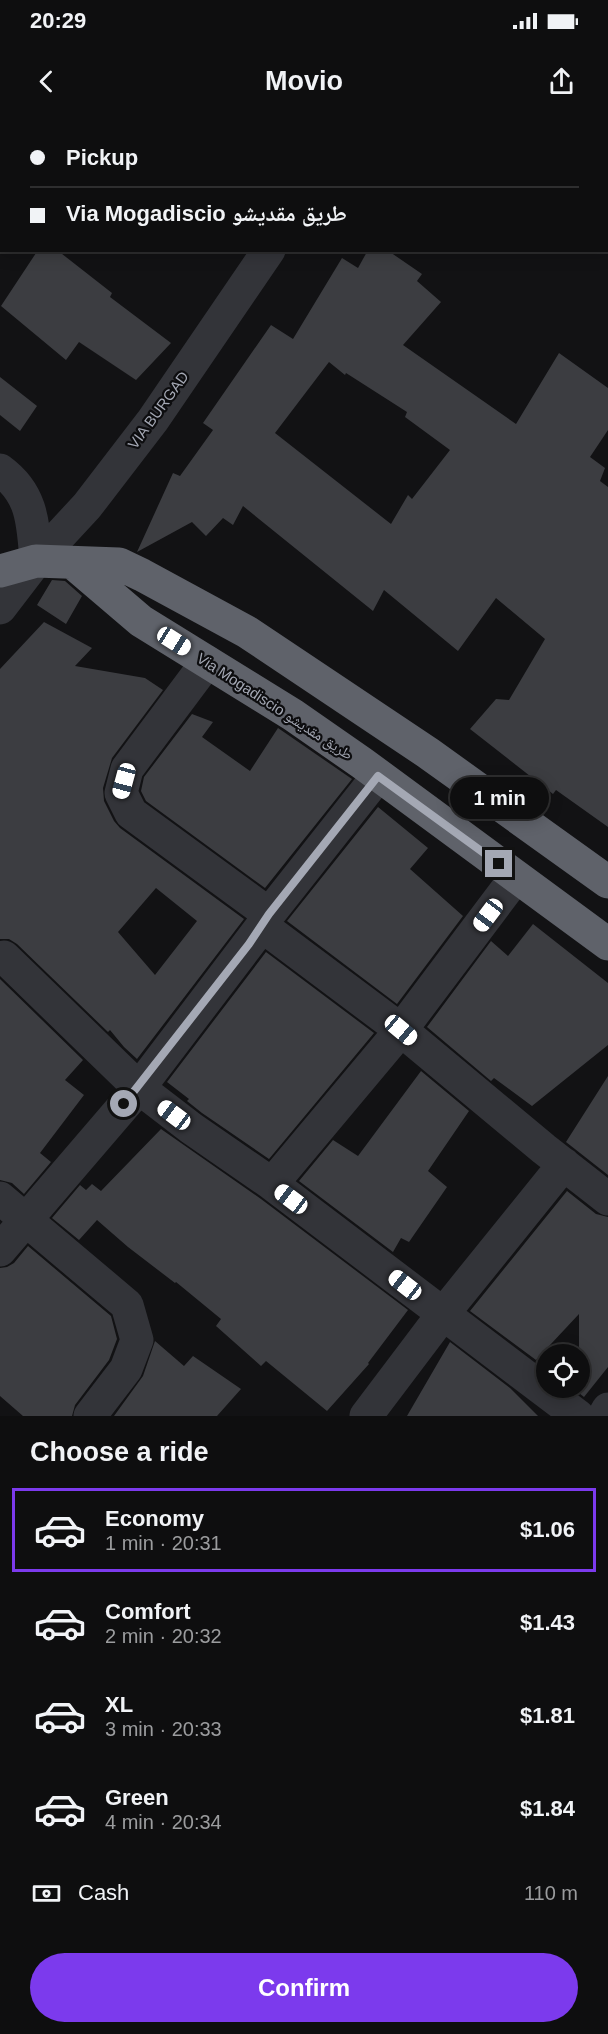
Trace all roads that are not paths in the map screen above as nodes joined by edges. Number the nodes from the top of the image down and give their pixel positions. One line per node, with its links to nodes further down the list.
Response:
1 (268, 252): 3 (street, VIA BURGAD)
2 (0, 470): 3 (street)
3 (36, 561): 4 (highway); 5 (highway); 6 (street, VIA BURGAD)
4 (73, 563): 7 (highway, Via Mogadiscio طريق مقديشو); 10 (highway)
5 (0, 571)
6 (0, 608)
7 (207, 662): 8 (highway, Via Mogadiscio طريق مقديشو); 11 (street)
8 (378, 776): 9 (highway, Via Mogadiscio طريق مقديشو); 11 (street)
9 (516, 877): 12 (highway, Via Mogadiscio طريق مقديشو); 14 (street)
10 (608, 882)
11 (266, 920): 14 (street); 15 (street)
12 (608, 944)
13 (4, 957): 15 (street)
14 (401, 1030): 16 (street); 17 (street)
15 (139, 1088): 17 (street); 20 (street)
16 (564, 1164): 19 (street); 22 (street)
17 (272, 1184): 22 (street)
18 (0, 1198): 20 (street)
19 (608, 1199)
20 (26, 1219): 21 (street); 24 (street)
21 (0, 1250)
22 (443, 1314): 25 (street); 26 (street)
23 (608, 1409): 27 (street)
24 (90, 1416)
25 (366, 1416)
26 (578, 1416)
27 (604, 1416)

